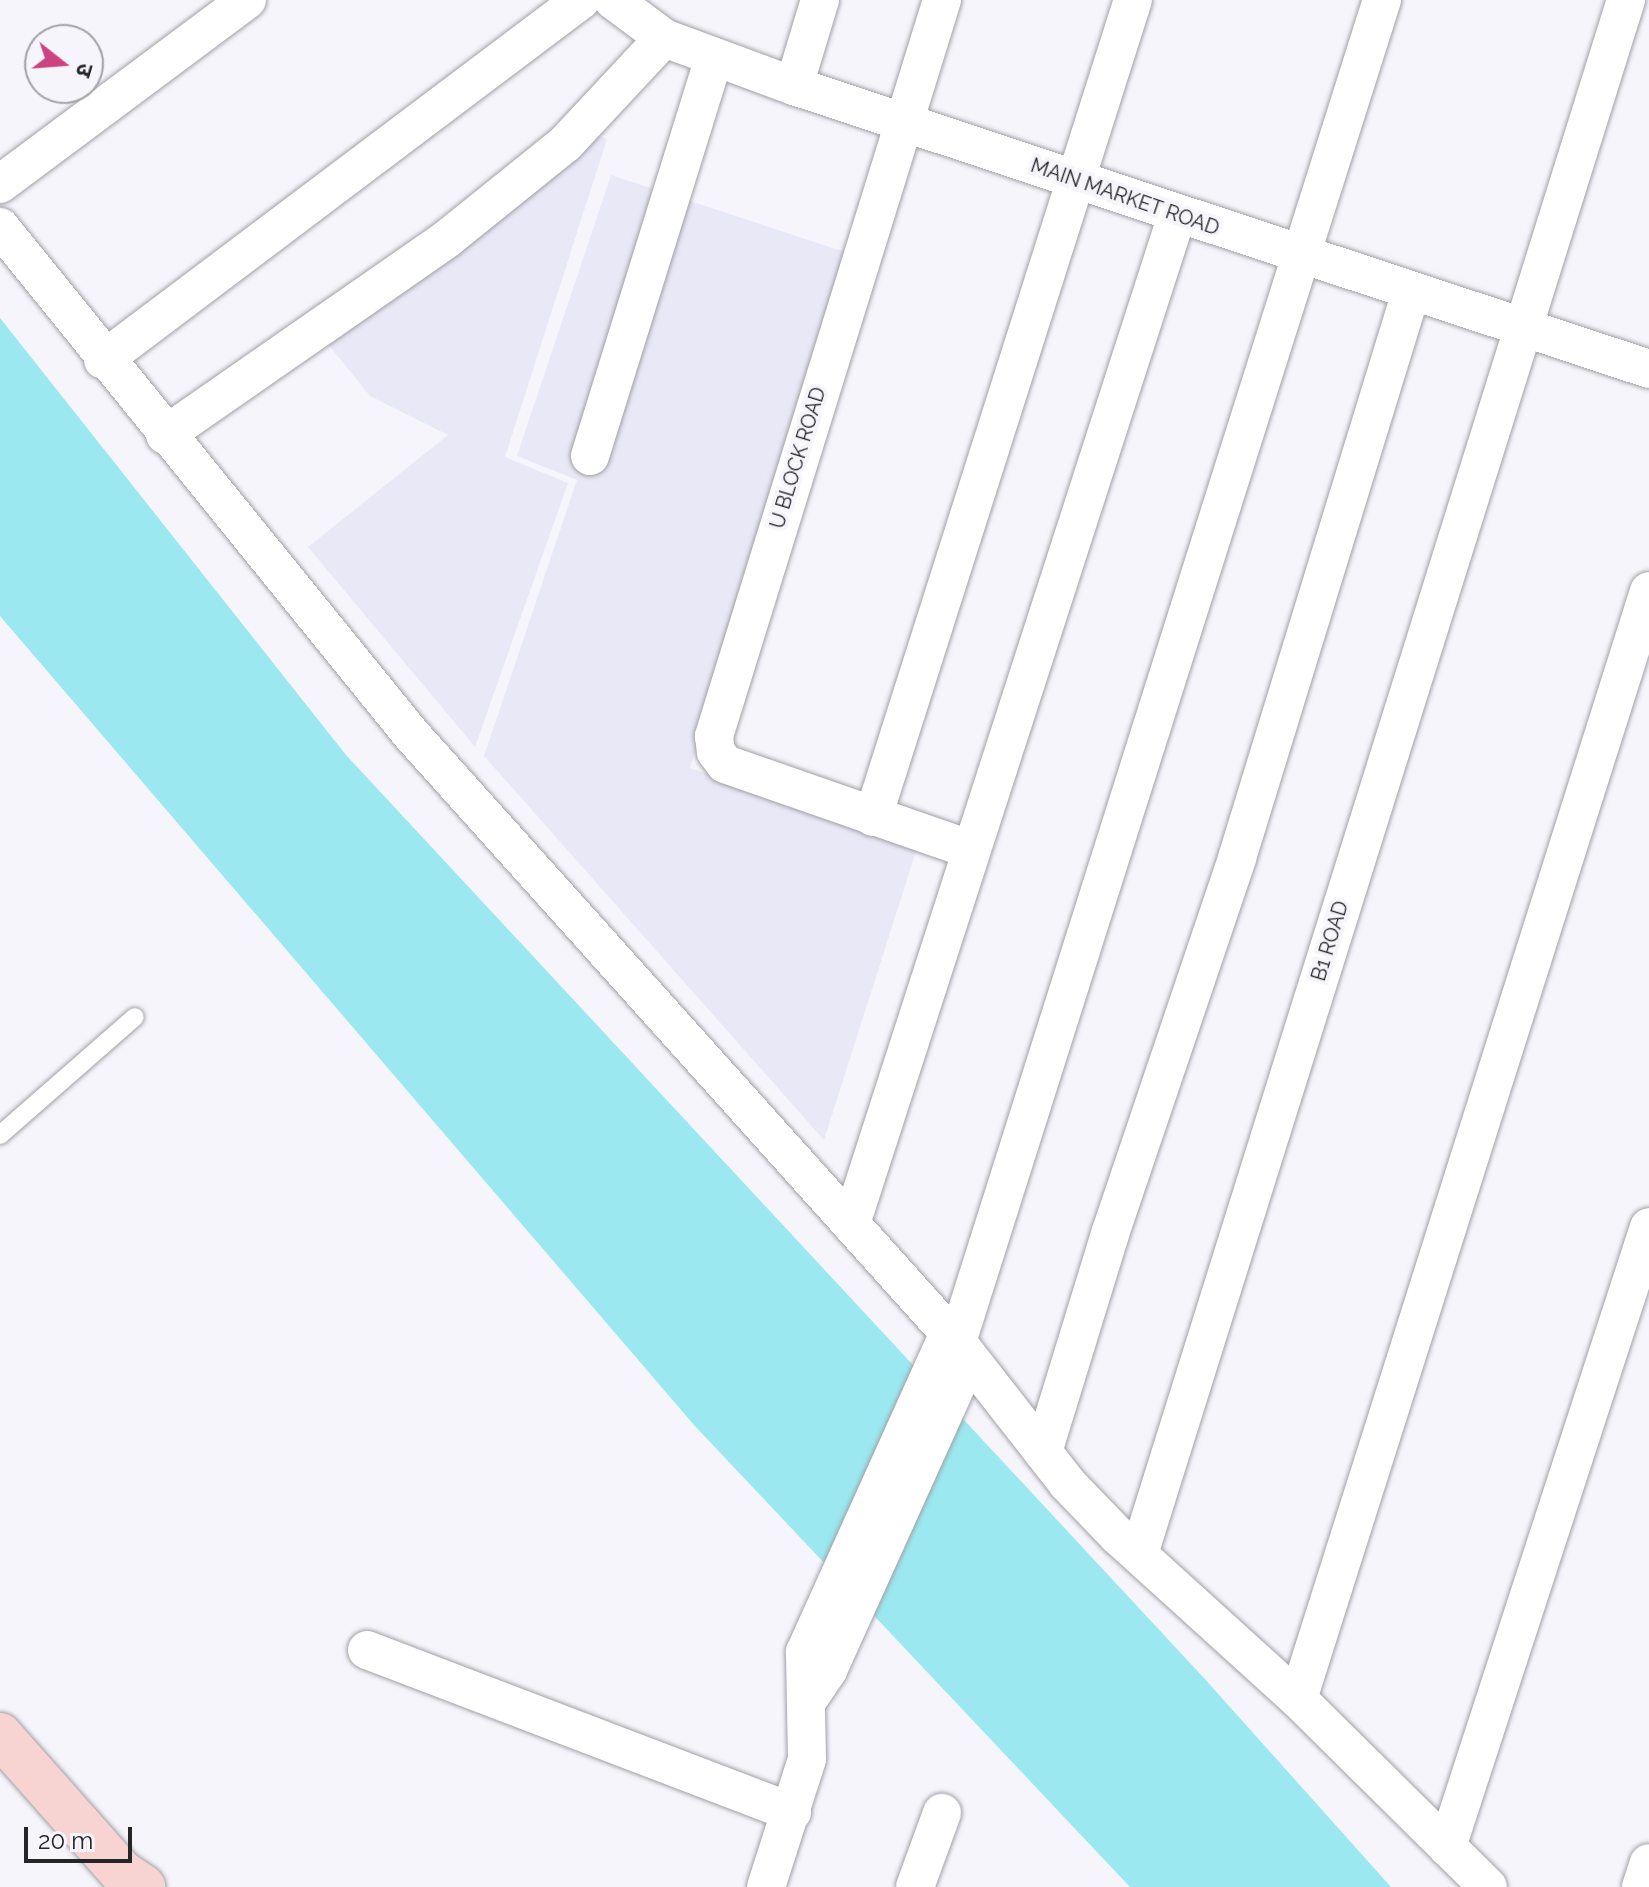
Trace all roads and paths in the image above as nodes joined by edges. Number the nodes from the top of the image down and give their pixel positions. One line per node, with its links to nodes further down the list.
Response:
1 (247, 0): 14 (street)
2 (581, 0): 20 (street)
3 (613, 0): 9 (street, MAIN MARKET ROAD)
4 (820, 0): 11 (street)
5 (942, 0): 12 (street, U BLOCK ROAD)
6 (1133, 0): 13 (street)
7 (1382, 0): 17 (street)
8 (1626, 0): 19 (street, B1 ROAD)
9 (664, 38): 10 (street, MAIN MARKET ROAD); 22 (street)
10 (714, 57): 11 (street, MAIN MARKET ROAD); 23 (street)
11 (794, 86): 12 (street, MAIN MARKET ROAD)
12 (903, 123): 13 (street, MAIN MARKET ROAD); 25 (street, U BLOCK ROAD)
13 (1075, 180): 15 (street, MAIN MARKET ROAD); 25 (street)
14 (0, 184)
15 (1177, 215): 17 (street, MAIN MARKET ROAD); 26 (street)
16 (0, 227): 20 (street)
17 (1302, 257): 18 (street, MAIN MARKET ROAD); 31 (street)
18 (1411, 292): 19 (street, MAIN MARKET ROAD); 32 (street)
19 (1520, 327): 21 (street, MAIN MARKET ROAD); 33 (street, B1 ROAD)
20 (103, 360): 22 (street)
21 (1649, 369)
22 (165, 435): 29 (street)
23 (590, 456)
24 (1649, 591): 35 (street)
25 (873, 817): 26 (street, U BLOCK ROAD)
26 (969, 849): 29 (street)
27 (135, 1017): 28 (lane)
28 (0, 1135)
29 (851, 1224): 31 (street)
30 (1649, 1227): 39 (street)
31 (954, 1357): 32 (street); 37 (street)
32 (1043, 1452): 33 (street)
33 (1139, 1554): 35 (street)
34 (367, 1650): 37 (street)
35 (1298, 1699): 39 (street)
36 (0, 1735): 41 (street)
37 (792, 1812): 42 (street)
38 (942, 1813): 43 (street)
39 (1447, 1847): 44 (street)
40 (1649, 1863): 45 (street)
41 (124, 1882)
42 (766, 1887)
43 (915, 1887)
44 (1488, 1887)
45 (1641, 1887)

